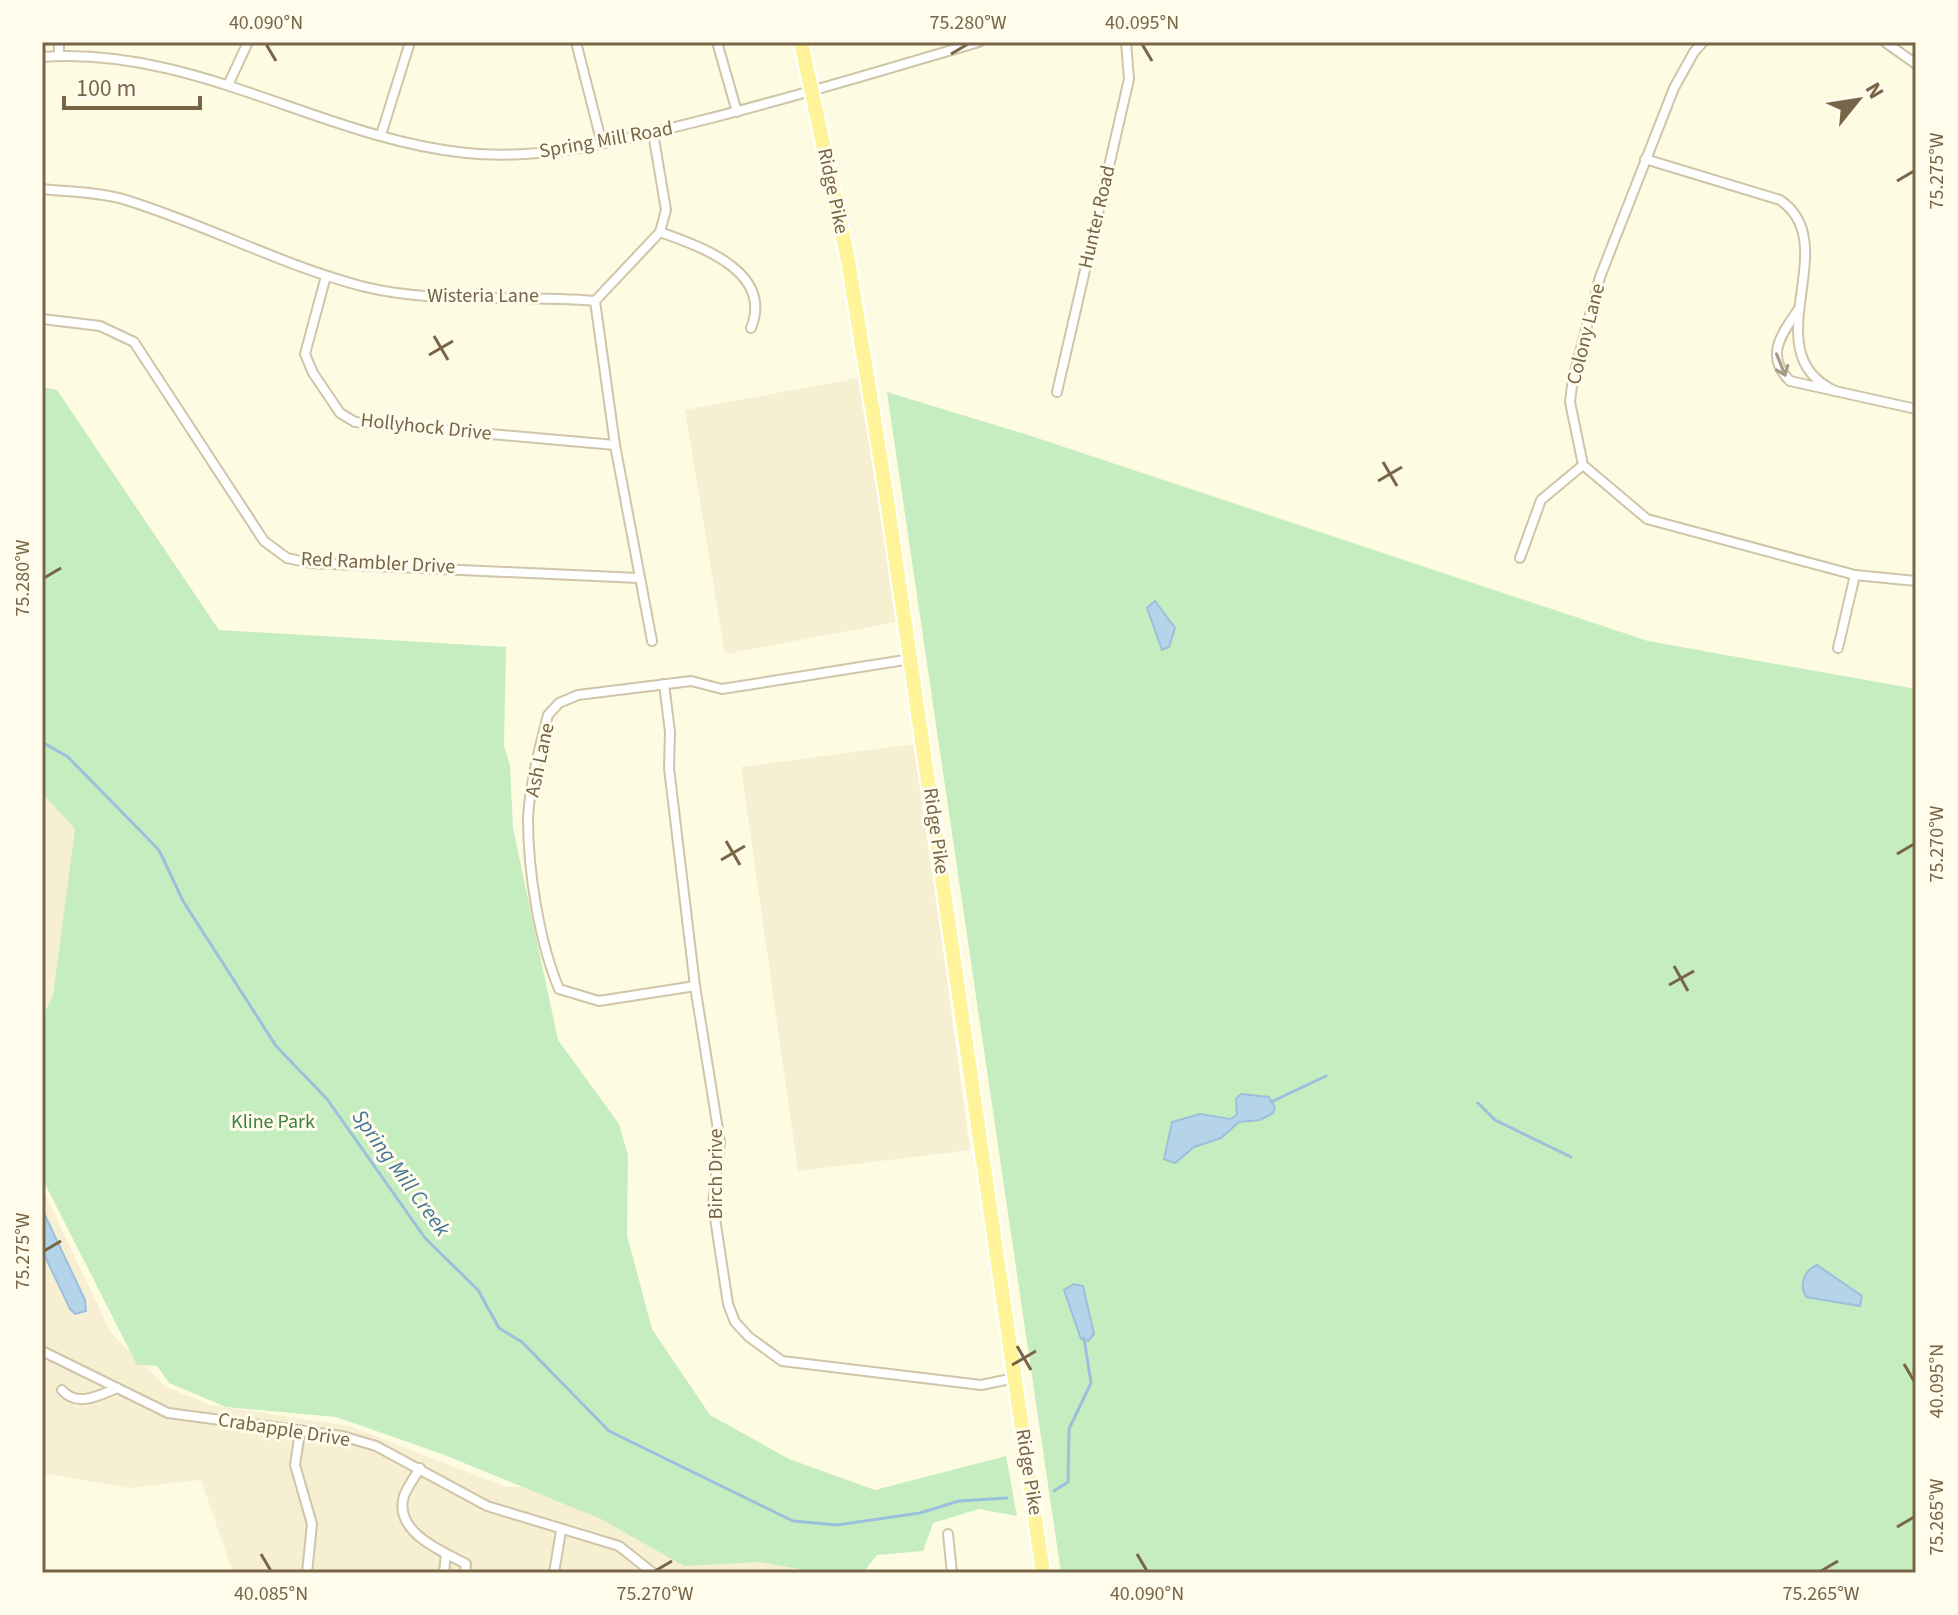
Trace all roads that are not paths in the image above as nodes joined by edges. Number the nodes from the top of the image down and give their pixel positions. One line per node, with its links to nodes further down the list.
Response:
1 (59, 42): 12 (street)
2 (248, 42): 15 (street)
3 (410, 42): 19 (street)
4 (576, 42): 20 (street)
5 (717, 42): 17 (street)
6 (801, 42): 16 (main road, Ridge Pike)
7 (979, 42): 16 (street, Spring Mill Road)
8 (1126, 42): 30 (street, Hunter Road)
9 (1703, 42): 11 (street, Colony Lane)
10 (1885, 42): 14 (street)
11 (1695, 47): 21 (street, Colony Lane)
12 (59, 56): 13 (street, Spring Mill Road); 15 (street, Spring Mill Road)
13 (42, 57)
14 (1916, 64)
15 (229, 83): 19 (street, Spring Mill Road)
16 (814, 90): 17 (street, Spring Mill Road); 40 (main road, Ridge Pike)
17 (737, 112): 18 (street, Spring Mill Road)
18 (653, 133): 20 (street, Spring Mill Road); 23 (street)
19 (381, 135): 20 (street, Spring Mill Road)
20 (602, 144)
21 (1645, 159): 26 (street); 33 (street, Colony Lane)
22 (42, 189): 24 (street, Wisteria Lane)
23 (660, 232): 25 (street); 28 (street)
24 (326, 276): 25 (street, Wisteria Lane); 32 (street, Hollyhock Drive)
25 (595, 301): 32 (street)
26 (1800, 307): 29 (street); 29 (street, one-way to 29)
27 (42, 319): 36 (street, Red Rambler Drive)
28 (751, 328)
29 (1835, 391): 31 (street)
30 (1057, 392)
31 (1916, 409)
32 (615, 445): 36 (street)
33 (1583, 465): 34 (street); 35 (street)
34 (1520, 558)
35 (1855, 575): 37 (street); 39 (street)
36 (638, 578): 38 (street)
37 (1916, 581)
38 (652, 641)
39 (1838, 648)
40 (912, 659): 41 (street, Ash Lane); 44 (main road, Ridge Pike)
41 (664, 684): 42 (street, Birch Drive); 42 (street, Ash Lane)
42 (695, 986): 44 (street, Birch Drive)
43 (42, 1351): 45 (street, Crabapple Drive)
44 (1015, 1378): 58 (main road, Ridge Pike)
45 (117, 1388): 46 (street); 47 (street, Crabapple Drive)
46 (62, 1390)
47 (300, 1432): 48 (street, Crabapple Drive); 52 (street)
48 (420, 1468): 49 (street, Crabapple Drive); 51 (street)
49 (561, 1531): 55 (street); 56 (street, Crabapple Drive)
50 (948, 1534): 57 (street)
51 (446, 1554): 53 (street); 54 (street)
52 (307, 1573)
53 (444, 1573)
54 (465, 1573)
55 (554, 1573)
56 (653, 1573)
57 (952, 1573)
58 (1043, 1573)

